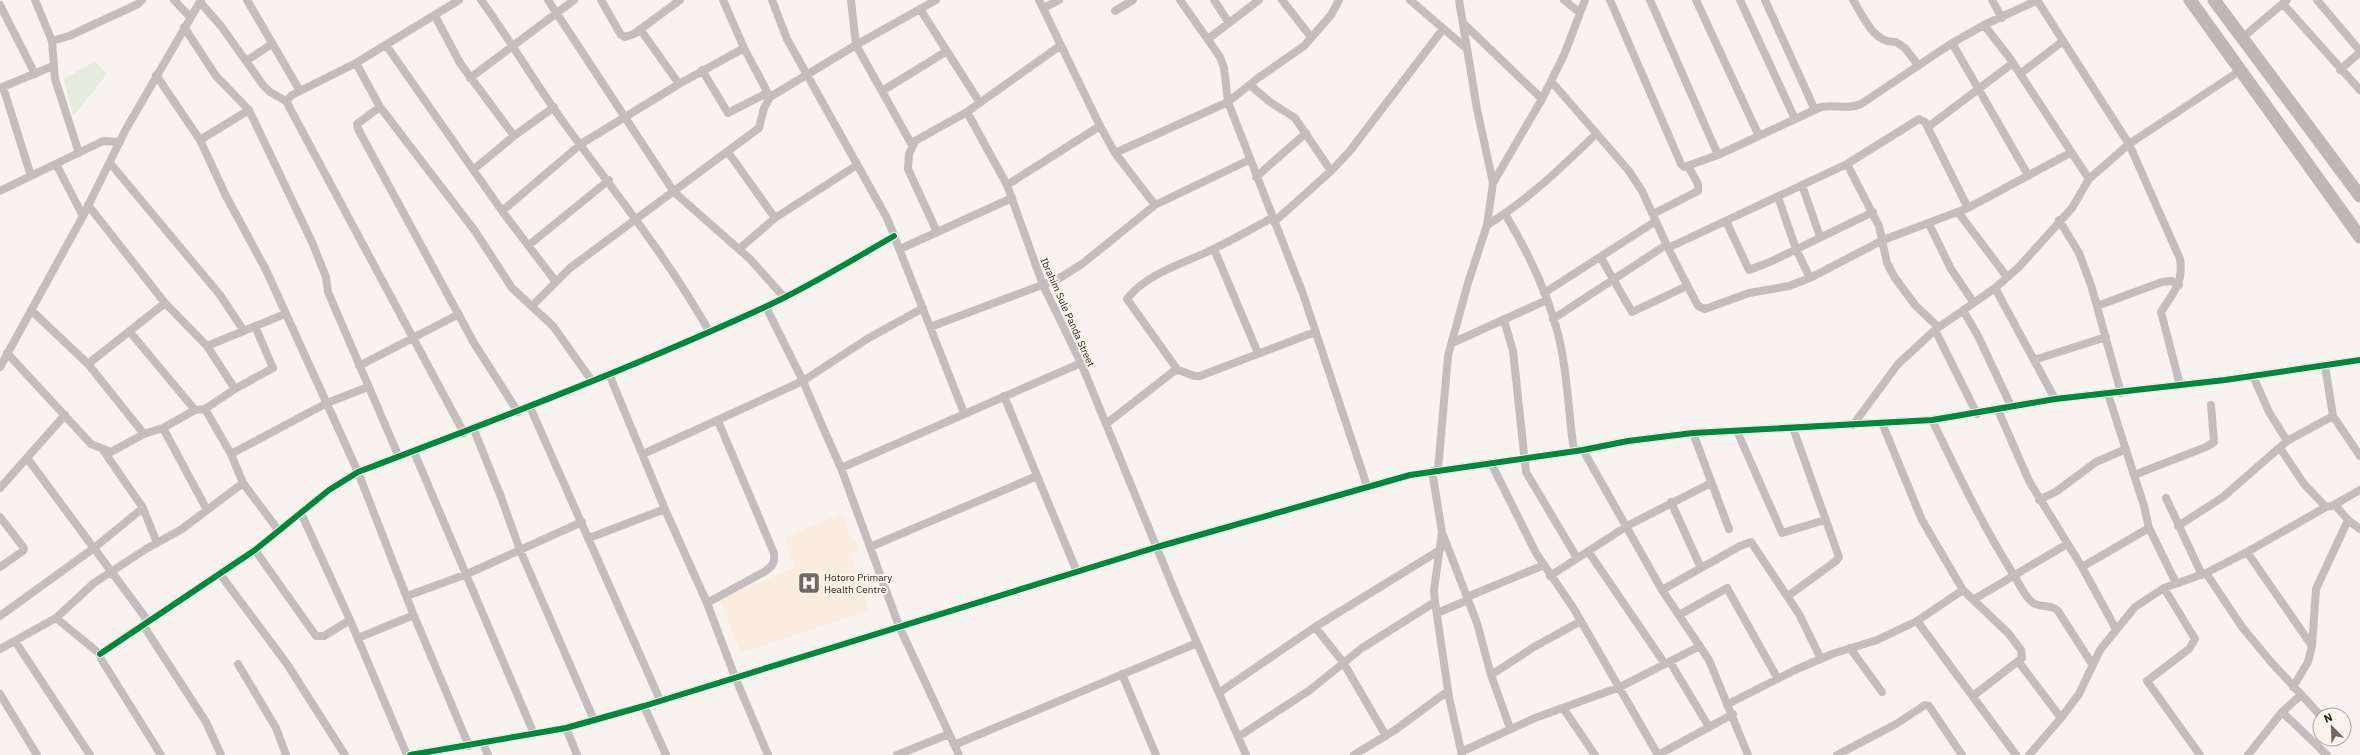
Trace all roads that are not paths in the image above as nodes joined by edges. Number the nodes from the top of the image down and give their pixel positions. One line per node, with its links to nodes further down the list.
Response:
1 (34, 0): 58 (street)
2 (142, 0): 58 (street)
3 (174, 0): 47 (street)
4 (246, 0): 61 (street)
5 (459, 0): 46 (street)
6 (481, 0): 64 (street)
7 (548, 0): 44 (street)
8 (574, 0): 44 (street)
9 (601, 0): 53 (street)
10 (680, 0): 53 (street)
11 (723, 0): 66 (street)
12 (772, 0): 81 (street)
13 (851, 0): 65 (street)
14 (936, 0): 42 (street)
15 (1039, 0): 41 (street)
16 (1060, 0): 41 (street)
17 (1133, 0): 43 (street)
18 (1180, 0): 57 (street)
19 (1214, 0): 49 (street)
20 (1260, 0): 49 (street)
21 (1282, 0): 55 (street)
22 (1339, 0): 55 (street)
23 (1410, 0): 54 (street)
24 (1459, 0): 50 (street)
25 (1564, 0): 45 (street)
26 (1585, 0): 45 (street)
27 (1610, 0): 126 (street)
28 (1650, 0): 119 (street)
29 (1696, 0): 108 (street)
30 (1740, 0): 102 (street)
31 (1765, 0): 99 (street)
32 (1853, 0): 73 (street)
33 (1992, 0): 48 (street)
34 (2038, 0): 48 (street); 59 (street)
35 (2190, 0): 76 (main road)
36 (2214, 0): 56 (main road)
37 (2317, 0): 69 (street)
38 (201, 1): 47 (street); 70 (street)
39 (2285, 2): 56 (street); 77 (street)
40 (0, 5): 78 (street)
41 (1044, 8): 63 (street)
42 (920, 9): 65 (street); 68 (street)
43 (1115, 11)
44 (556, 12): 64 (street); 101 (street)
45 (1580, 13): 83 (street)
46 (435, 16): 62 (street); 82 (street)
47 (190, 17): 52 (street)
48 (2002, 18): 51 (street)
49 (1229, 23): 57 (street)
50 (1464, 24): 67 (street); 92 (street)
51 (1984, 25): 60 (street); 72 (street)
52 (184, 27): 80 (street); 98 (street)
53 (640, 29): 84 (street)
54 (1443, 29): 67 (street); 128 (street)
55 (1312, 37): 85 (street)
56 (2242, 38): 113 (main road)
57 (1208, 39): 94 (street)
58 (52, 41): 74 (street)
59 (2063, 41): 79 (street); 112 (street)
60 (1952, 43): 73 (street); 87 (street)
61 (272, 44): 70 (street); 89 (street)
62 (386, 45): 71 (street); 127 (street)
63 (1061, 45): 95 (street); 103 (street)
64 (514, 46): 82 (street); 97 (street)
65 (856, 46): 81 (street); 90 (street)
66 (744, 48): 75 (street); 91 (street)
67 (1467, 49): 134 (street)
68 (947, 51): 90 (street); 95 (street)
69 (2360, 52): 77 (street)
70 (246, 61): 93 (street)
71 (356, 63): 89 (street); 96 (street)
72 (2013, 63): 79 (street); 87 (street)
73 (1918, 65): 99 (street)
74 (53, 66): 78 (street); 116 (street)
75 (702, 70): 84 (street); 91 (street)
76 (2241, 70): 112 (street); 120 (main road)
77 (2340, 70): 88 (street)
78 (35, 74): 86 (street)
79 (2020, 74): 118 (street)
80 (156, 75): 109 (street); 110 (street)
81 (808, 75): 91 (street); 125 (street)
82 (470, 78): 107 (street)
83 (1551, 81): 92 (street); 106 (street)
84 (678, 84): 101 (street)
85 (1250, 85): 94 (street); 105 (street)
86 (1, 88): 130 (street)
87 (1978, 89): 104 (street); 129 (street)
88 (2360, 90)
89 (300, 91): 93 (street)
90 (882, 91): 114 (street)
91 (768, 95): 115 (street)
92 (1542, 99): 134 (street)
93 (286, 101): 200 (street)
94 (1228, 102): 117 (street); 121 (street)
95 (980, 103): 100 (street)
96 (380, 107): 182 (street); 189 (street)
97 (554, 108): 107 (street); 111 (street)
98 (249, 110): 109 (street); 210 (street)
99 (1815, 110): 102 (street)
100 (967, 112): 114 (street); 135 (street, Ibrahim Sule Panda Street)
101 (623, 117): 111 (street); 138 (street)
102 (1795, 119): 108 (street)
103 (1100, 126): 117 (street); 135 (street)
104 (1928, 127): 124 (street); 144 (street)
105 (1306, 133): 128 (street); 131 (street)
106 (1596, 134): 148 (street); 152 (street)
107 (514, 136): 127 (street)
108 (1759, 136): 119 (street)
109 (200, 140): 188 (street)
110 (120, 142): 116 (street); 122 (street)
111 (581, 144): 133 (street); 145 (street)
112 (2128, 144): 132 (street); 175 (street)
113 (2322, 144): 120 (main road); 139 (main road)
114 (912, 146): 158 (street)
115 (728, 152): 138 (street); 151 (street)
116 (79, 153): 123 (street)
117 (1115, 153): 142 (street)
118 (2070, 153): 129 (street); 132 (street)
119 (1718, 155): 126 (street)
120 (2304, 158): 161 (main road)
121 (1249, 160): 131 (street); 142 (street)
122 (110, 162): 143 (street); 195 (street)
123 (56, 164): 130 (street); 149 (street)
124 (1847, 164): 136 (street); 146 (street)
125 (857, 165): 151 (street); 159 (street)
126 (1688, 166): 152 (street)
127 (473, 170): 145 (street)
128 (1332, 171): 153 (street)
129 (2028, 175): 144 (street)
130 (31, 176): 137 (street)
131 (1256, 177): 153 (street)
132 (2089, 178): 154 (street)
133 (608, 180): 150 (street); 163 (street)
134 (1493, 183): 157 (street)
135 (1007, 185): 141 (street, Ibrahim Sule Panda Street)
136 (1802, 185): 140 (street); 160 (street)
137 (0, 191)
138 (674, 192): 150 (street); 165 (street)
139 (2360, 196)
140 (1778, 197): 155 (street); 168 (street)
141 (1012, 198): 158 (street); 174 (street, Ibrahim Sule Panda Street)
142 (1155, 205): 174 (street)
143 (88, 206): 149 (street); 180 (street)
144 (1968, 208): 147 (street)
145 (502, 211): 163 (street)
146 (1872, 212): 160 (street); 162 (street)
147 (1958, 212): 156 (street); 171 (street)
148 (1505, 214): 157 (street); 179 (street)
149 (83, 216): 186 (street)
150 (636, 217): 173 (street); 196 (street)
151 (775, 218): 165 (street)
152 (1655, 218): 164 (street); 169 (street)
153 (1273, 220): 167 (street); 198 (street)
154 (2059, 220): 171 (street); 183 (street)
155 (1726, 221): 164 (street); 168 (street)
156 (1929, 224): 162 (street); 181 (street)
157 (1487, 225): 201 (street)
158 (937, 232): 166 (street)
159 (894, 236): 166 (street); 178 (street)
160 (1820, 237): 168 (street)
161 (2360, 237)
162 (1883, 240): 170 (street); 194 (street)
163 (529, 245): 173 (street)
164 (1667, 247): 172 (street); 176 (street)
165 (739, 249): 178 (street)
166 (900, 249): 185 (street)
167 (1214, 249): 204 (street); 212 (street)
168 (1796, 249): 170 (street)
169 (1601, 258): 172 (street); 179 (street)
170 (1810, 278): 176 (street)
171 (2007, 278): 177 (street)
172 (1615, 280): 176 (street); 190 (street)
173 (556, 282): 182 (street)
174 (1043, 285): 193 (street); 207 (street, Ibrahim Sule Panda Street)
175 (2179, 285): 183 (street); 217 (street)
176 (1687, 286)
177 (1995, 288): 181 (street); 205 (street)
178 (784, 297): 184 (street)
179 (1546, 297): 190 (street); 191 (street)
180 (165, 303): 197 (street); 202 (street)
181 (1974, 303): 187 (street)
182 (532, 306): 215 (street)
183 (2097, 306): 199 (street)
184 (766, 307): 196 (street); 216 (street)
185 (923, 308): 193 (street); 216 (street)
186 (31, 310): 203 (street); 208 (street)
187 (1963, 310): 194 (street); 226 (street)
188 (285, 314): 192 (street); 224 (street)
189 (459, 314): 200 (street); 231 (street)
190 (1553, 319): 254 (street)
191 (1504, 320): 201 (street); 260 (street)
192 (255, 326): 195 (street); 219 (street)
193 (930, 327): 232 (street)
194 (1936, 329): 233 (street); 240 (street)
195 (244, 331): 202 (street)
196 (709, 331): 213 (street)
197 (130, 332): 208 (street); 229 (street)
198 (1315, 332): 204 (street); 269 (street)
199 (2106, 337): 205 (street); 220 (street)
200 (413, 339): 210 (street); 245 (street)
201 (1452, 343): 263 (street)
202 (207, 346): 219 (street)
203 (7, 353): 209 (street); 234 (street)
204 (1258, 354): 212 (street)
205 (2034, 360): 223 (street)
206 (2360, 360): 211 (street)
207 (1081, 363): 222 (street); 239 (street, Ibrahim Sule Panda Street)
208 (88, 364): 247 (street)
209 (0, 365)
210 (359, 366): 218 (street)
211 (2325, 366): 214 (street); 235 (street)
212 (1177, 369): 239 (street)
213 (609, 374): 215 (street); 256 (street)
214 (2253, 376): 217 (street); 248 (street)
215 (592, 381): 227 (street)
216 (803, 381): 237 (street); 262 (street)
217 (2180, 385): 220 (street)
218 (368, 387): 224 (street); 258 (street)
219 (235, 389): 228 (street)
220 (2121, 393): 221 (street)
221 (2108, 394): 223 (street); 250 (street)
222 (1004, 396): 232 (street); 266 (street)
223 (2055, 399): 226 (street)
224 (327, 403): 255 (street); 264 (street)
225 (2211, 405): 265 (street)
226 (2011, 406): 230 (street)
227 (530, 407): 231 (street); 284 (street)
228 (205, 409): 229 (street); 255 (street)
229 (194, 410): 241 (street)
230 (1998, 410): 233 (street); 273 (street)
231 (518, 412): 243 (street)
232 (964, 413): 262 (street)
233 (1977, 414): 236 (street)
234 (65, 415): 251 (street); 259 (street)
235 (2333, 416): 248 (street); 257 (street)
236 (1932, 420): 238 (street); 313 (street)
237 (718, 421): 256 (street); 324 (street)
238 (1882, 423): 240 (street); 318 (street)
239 (1106, 424): 296 (street, Ibrahim Sule Panda Street)
240 (1853, 424): 242 (street)
241 (163, 428): 247 (street); 279 (street)
242 (1793, 428): 244 (street); 282 (street)
243 (474, 430): 245 (street); 299 (street)
244 (1737, 431): 246 (street); 282 (street)
245 (464, 433): 253 (street)
246 (1693, 433): 252 (street); 268 (street)
247 (144, 434): 251 (street)
248 (2287, 441): 249 (street)
249 (2280, 448): 276 (street); 286 (street)
250 (2126, 449): 265 (street); 273 (street)
251 (103, 450): 277 (street)
252 (1582, 450): 254 (street); 285 (street)
253 (414, 452): 258 (street); 311 (street)
254 (1574, 452): 260 (street)
255 (231, 454): 267 (street)
256 (643, 454): 278 (street)
257 (2360, 456)
258 (400, 457): 264 (street)
259 (27, 458): 270 (street); 297 (street)
260 (1526, 458): 261 (street); 303 (street)
261 (1491, 463): 263 (street); 304 (street)
262 (840, 468): 295 (street)
263 (1435, 470): 269 (street); 291 (street)
264 (358, 472): 280 (street); 319 (street)
265 (2134, 475): 287 (street)
266 (1037, 476): 295 (street); 309 (street)
267 (243, 483): 279 (street); 290 (street)
268 (1711, 483): 274 (street); 288 (street)
269 (1367, 486): 296 (street)
270 (0, 488)
271 (2360, 490): 275 (street)
272 (2166, 498): 286 (street)
273 (2039, 500): 294 (street)
274 (1671, 502): 285 (street); 307 (street)
275 (2335, 505): 276 (street); 283 (street)
276 (2326, 507): 302 (street)
277 (143, 508): 293 (street); 297 (street)
278 (665, 509): 292 (street); 324 (street)
279 (207, 510): 293 (street)
280 (301, 513): 290 (street); 330 (street)
281 (0, 517): 305 (street)
282 (1825, 520): 320 (street)
283 (2348, 520): 289 (street); 341 (street)
284 (582, 522): 292 (street); 299 (street)
285 (1627, 526): 301 (street); 317 (street)
286 (2178, 526): 312 (street)
287 (2149, 528): 306 (street); 315 (street)
288 (1729, 529)
289 (2360, 529)
290 (279, 531): 298 (street)
291 (1442, 532): 300 (street); 321 (street)
292 (589, 538): 363 (street)
293 (157, 543): 308 (street)
294 (2067, 544): 306 (street); 313 (street)
295 (870, 547): 334 (street)
296 (1157, 547): 309 (street); 339 (street, Ibrahim Sule Panda Street)
297 (94, 548): 308 (street); 328 (street)
298 (255, 550): 310 (street); 330 (street)
299 (520, 550): 311 (street); 371 (street)
300 (1440, 550): 323 (street); 335 (street)
301 (1588, 551): 303 (street); 348 (street)
302 (2247, 552): 312 (street); 341 (street)
303 (1577, 558): 314 (street)
304 (1544, 565): 314 (street); 321 (street)
305 (0, 567)
306 (2082, 567): 336 (street)
307 (1701, 568): 317 (street); 320 (street)
308 (112, 571): 329 (street); 333 (street)
309 (1077, 572): 334 (street)
310 (220, 574): 333 (street); 389 (street)
311 (467, 574): 319 (street); 375 (street)
312 (2204, 574): 315 (street); 356 (street)
313 (2014, 575): 322 (street); 350 (street)
314 (1550, 576): 331 (street)
315 (2176, 583): 316 (street)
316 (2164, 588): 336 (street); 409 (street)
317 (1662, 590): 327 (street)
318 (1963, 590): 322 (street); 332 (street)
319 (407, 596): 326 (street)
320 (1788, 596): 345 (street)
321 (1467, 599): 325 (street); 352 (street)
322 (1973, 600): 346 (street)
323 (1435, 602): 325 (street); 347 (street)
324 (707, 603): 353 (street)
325 (1437, 613): 357 (street)
326 (414, 615): 337 (street); 381 (street)
327 (1679, 615): 340 (street); 354 (street)
328 (0, 616)
329 (56, 618): 338 (street); 344 (street)
330 (350, 620): 337 (street)
331 (1581, 621): 352 (street); 355 (street)
332 (1917, 621): 342 (street); 362 (street)
333 (146, 623): 344 (street); 387 (street)
334 (899, 626): 353 (street); 376 (street)
335 (1315, 627): 347 (street); 358 (street)
336 (2116, 629): 350 (street)
337 (358, 638): 390 (street)
338 (16, 641): 343 (street); 385 (street)
339 (1197, 643): 351 (street); 358 (street, Ibrahim Sule Panda Street)
340 (1700, 646): 348 (street); 364 (street)
341 (2312, 646): 356 (street)
342 (1850, 648): 345 (street); 359 (street)
343 (0, 649)
344 (100, 654): 386 (street)
345 (1822, 659): 354 (street)
346 (2018, 661): 362 (street); 370 (street)
347 (1342, 662): 377 (street); 378 (street)
348 (1668, 663): 355 (street); 372 (street)
349 (238, 664): 388 (street)
350 (2092, 664): 370 (street)
351 (1122, 674): 380 (street); 398 (street)
352 (1491, 675): 374 (street)
353 (735, 677): 363 (street); 395 (street)
354 (1778, 679): 364 (street)
355 (1620, 687): 367 (street); 402 (street)
356 (2293, 687): 361 (street)
357 (1448, 691): 377 (street); 383 (street)
358 (1220, 692): 378 (street, Ibrahim Sule Panda Street)
359 (1882, 692)
360 (0, 694): 384 (street)
361 (2301, 695): 366 (street); 368 (street)
362 (1972, 696): 406 (street)
363 (660, 700): 365 (street)
364 (1728, 704): 369 (street)
365 (644, 706): 371 (street); 394 (street)
366 (2312, 707)
367 (1563, 708): 374 (street); 401 (street)
368 (2282, 712): 410 (street); 411 (street)
369 (1733, 714): 372 (street); 403 (street)
370 (2062, 718): 382 (street)
371 (594, 720): 373 (street)
372 (1709, 727): 402 (street)
373 (566, 728): 375 (street); 393 (street)
374 (1510, 728): 383 (street)
375 (534, 734): 379 (street)
376 (949, 734): 380 (street); 396 (street)
377 (1386, 736): 400 (street)
378 (1238, 738): 399 (street, Ibrahim Sule Panda Street)
379 (484, 743): 381 (street); 392 (street)
380 (954, 745): 397 (street)
381 (469, 746): 391 (street)
382 (2035, 747): 407 (street); 408 (street)
383 (1462, 753)
384 (37, 755)
385 (90, 755)
386 (161, 755)
387 (221, 755)
388 (286, 755)
389 (346, 755)
390 (406, 755)
391 (410, 755)
392 (488, 755)
393 (577, 755)
394 (666, 755)
395 (768, 755)
396 (897, 755)
397 (959, 755)
398 (1156, 755)
399 (1246, 755)
400 (1354, 755)
401 (1595, 755)
402 (1658, 755)
403 (1748, 755)
404 (1837, 755): 405 (street)
405 (1962, 755)
406 (2016, 755)
407 (2029, 755)
408 (2041, 755)
409 (2200, 755)
410 (2248, 755)
411 (2327, 755)

